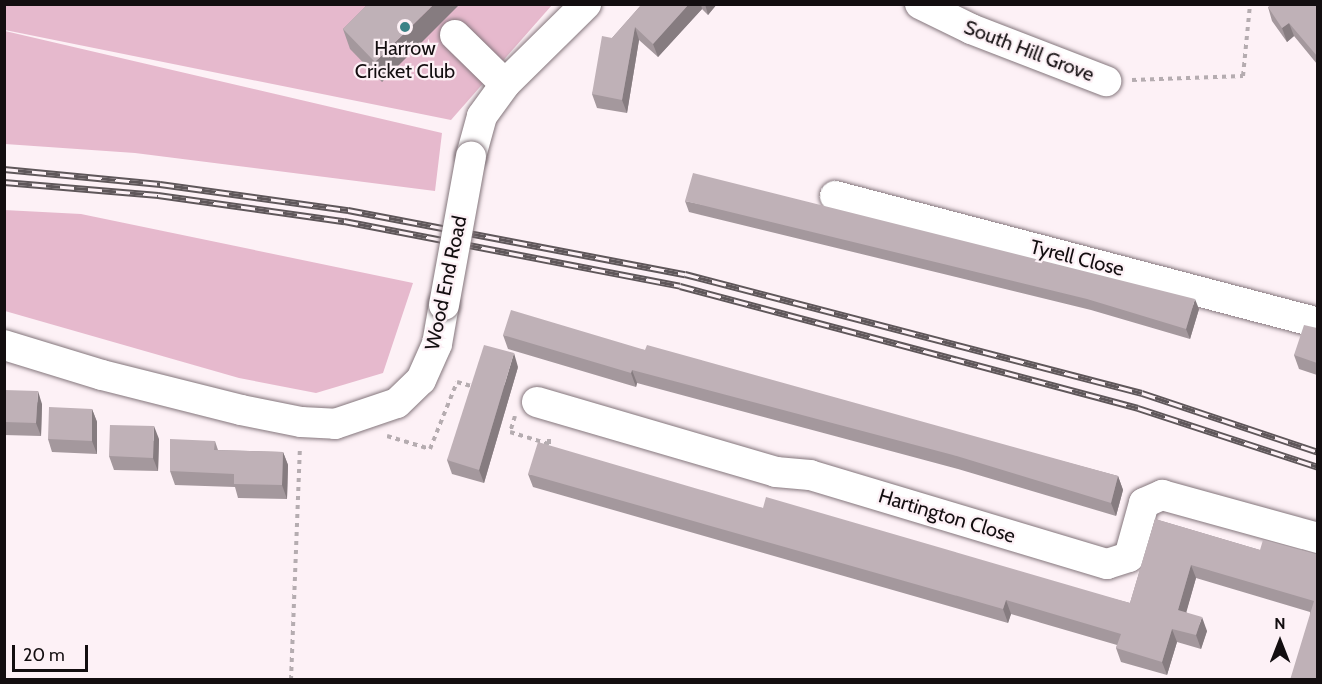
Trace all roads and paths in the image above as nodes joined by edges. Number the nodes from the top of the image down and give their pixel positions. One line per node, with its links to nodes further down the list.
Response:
1 (586, 4): 6 (street, Wood End Road)
2 (920, 4): 5 (street, South Hill Grove)
3 (1250, 4): 5 (path)
4 (455, 35): 6 (street)
5 (1106, 81)
6 (505, 84): 12 (street, Wood End Road, bridge)
7 (835, 196): 8 (street, Tyrell Close)
8 (1317, 323)
9 (4, 345): 12 (street, Wood End Road)
10 (478, 388): 13 (path)
11 (534, 407): 11 (path); 14 (street, Hartington Close)
12 (302, 422): 15 (path)
13 (389, 437)
14 (1317, 538)
15 (291, 680)

